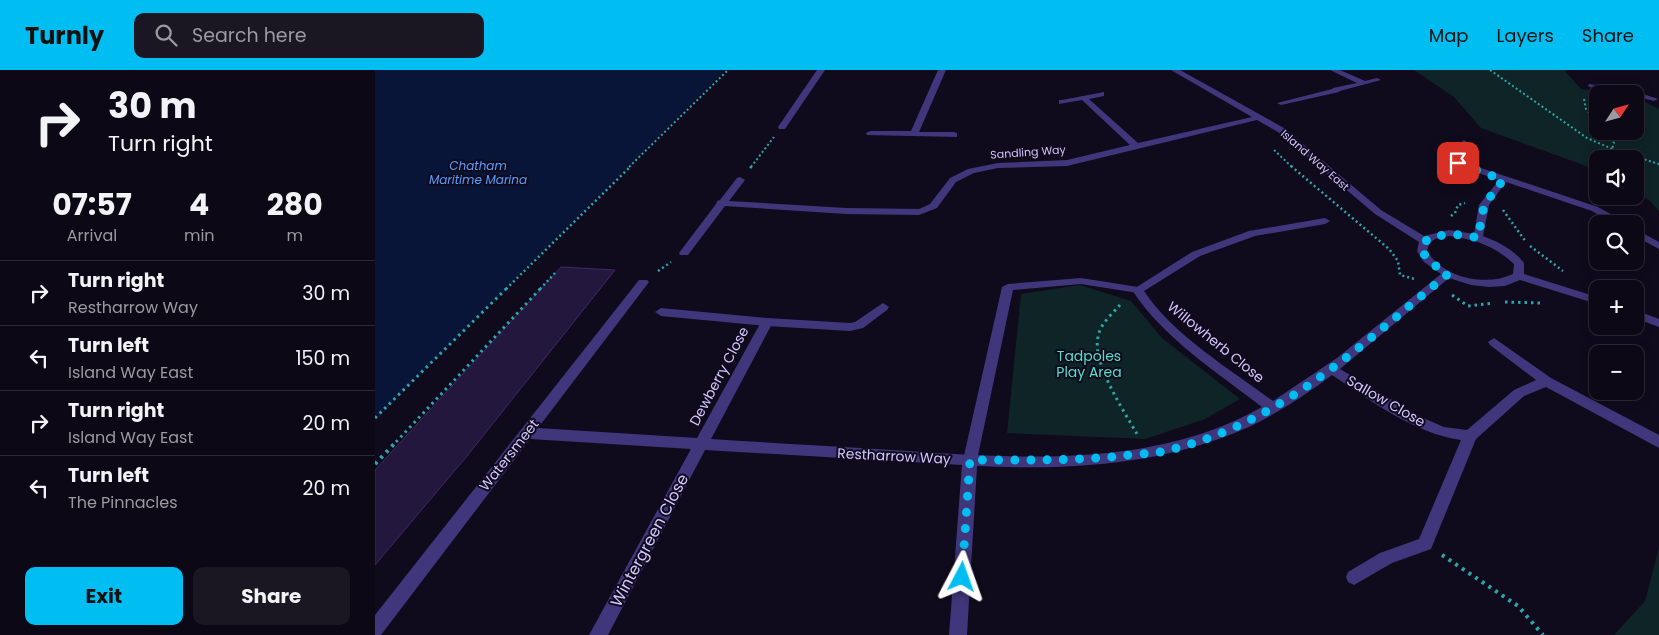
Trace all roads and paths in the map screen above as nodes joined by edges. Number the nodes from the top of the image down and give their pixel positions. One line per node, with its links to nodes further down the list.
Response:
1 (728, 70): 52 (path)
2 (821, 70): 18 (street)
3 (942, 70): 20 (street)
4 (1175, 70): 17 (street, Island Way East)
5 (1334, 70): 8 (street)
6 (1490, 70): 25 (path)
7 (1377, 80): 8 (street)
8 (1364, 83): 15 (street)
9 (1101, 94): 11 (street)
10 (1644, 96): 13 (street)
11 (1084, 98): 14 (street); 24 (street)
12 (1589, 98): 16 (path)
13 (1657, 100)
14 (1062, 102)
15 (1281, 103)
16 (1589, 113)
17 (1260, 117): 24 (street, Sandling Way); 34 (street, Island Way East)
18 (782, 127): 27 (path)
19 (871, 133): 20 (street)
20 (915, 134): 21 (street)
21 (954, 136)
22 (1612, 140): 25 (path)
23 (1464, 143): 28 (street)
24 (1136, 146): 29 (street, Sandling Way)
25 (1612, 149): 26 (path)
26 (1659, 164)
27 (740, 180): 29 (street)
28 (1503, 180): 30 (street); 33 (street)
29 (720, 203): 36 (street)
30 (1605, 215)
31 (1325, 221): 41 (street)
32 (1644, 237): 35 (street)
33 (1478, 238): 34 (street); 39 (street)
34 (1424, 241): 38 (street)
35 (1659, 246)
36 (684, 253): 40 (path)
37 (555, 273): 59 (path)
38 (1448, 274): 39 (street); 49 (street, Restharrow Way)
39 (1519, 276): 42 (street)
40 (643, 282): 53 (street, Watersmeet)
41 (1138, 290): 51 (street, Willowherb Close); 57 (path); 58 (street)
42 (1589, 298)
43 (883, 307): 46 (street)
44 (661, 312): 46 (street)
45 (1644, 317): 47 (street)
46 (767, 322): 56 (street, Dewberry Close)
47 (1659, 323)
48 (1494, 342): 50 (street)
49 (1333, 370): 51 (street, Restharrow Way); 54 (street, Sallow Close)
50 (1546, 382): 54 (street); 55 (street)
51 (1273, 408): 57 (street, Restharrow Way)
52 (375, 418)
53 (526, 433): 56 (street, Restharrow Way); 62 (street, Watersmeet)
54 (1470, 436): 60 (street)
55 (1659, 442)
56 (701, 444): 58 (street, Restharrow Way); 63 (street, Wintergreen Close)
57 (1146, 453): 58 (street, Restharrow Way)
58 (970, 460): 64 (street)
59 (375, 464)
60 (1425, 544): 61 (street); 65 (path)
61 (1355, 577)
62 (375, 629)
63 (598, 635)
64 (958, 635)
65 (1543, 635)

